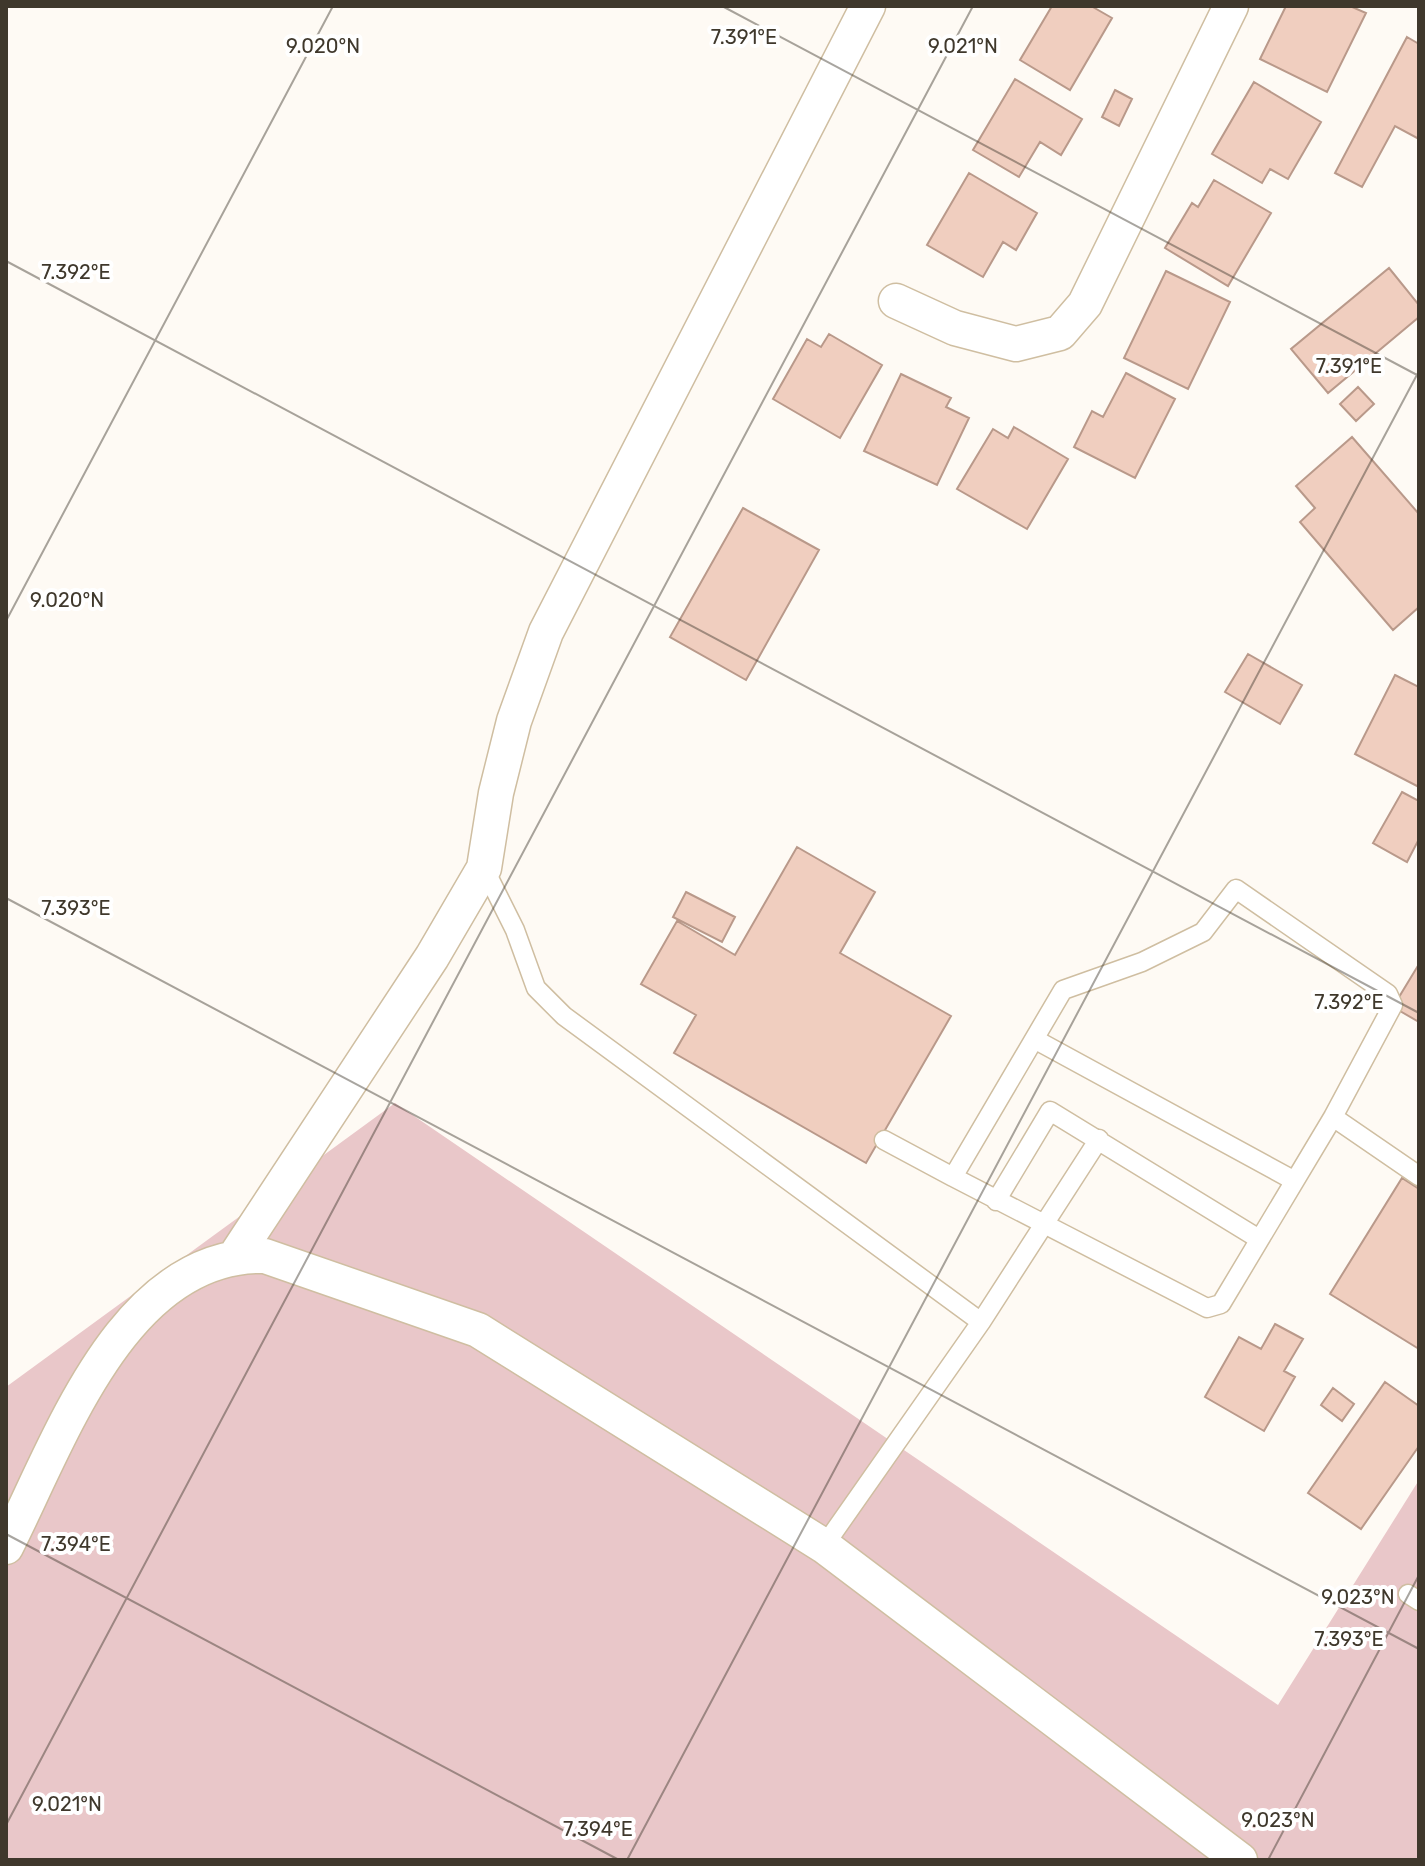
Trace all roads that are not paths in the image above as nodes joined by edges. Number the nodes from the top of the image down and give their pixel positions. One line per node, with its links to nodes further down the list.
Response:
1 (868, 6): 4 (street)
2 (1231, 6): 3 (street)
3 (896, 301)
4 (484, 868): 15 (street); 16 (lane)
5 (1036, 1040): 6 (lane); 10 (lane); 11 (lane)
6 (1333, 1117): 9 (lane); 11 (lane)
7 (1099, 1139): 12 (lane); 13 (lane); 14 (lane)
8 (884, 1140): 10 (lane)
9 (1419, 1176)
10 (953, 1177): 12 (lane)
11 (1293, 1180): 14 (lane)
12 (996, 1201): 13 (lane)
13 (1044, 1227): 14 (lane); 16 (lane)
14 (1259, 1239)
15 (236, 1255): 17 (street); 18 (street)
16 (981, 1322): 17 (lane)
17 (824, 1546): 19 (street)
18 (6, 1547)
19 (1240, 1860)

